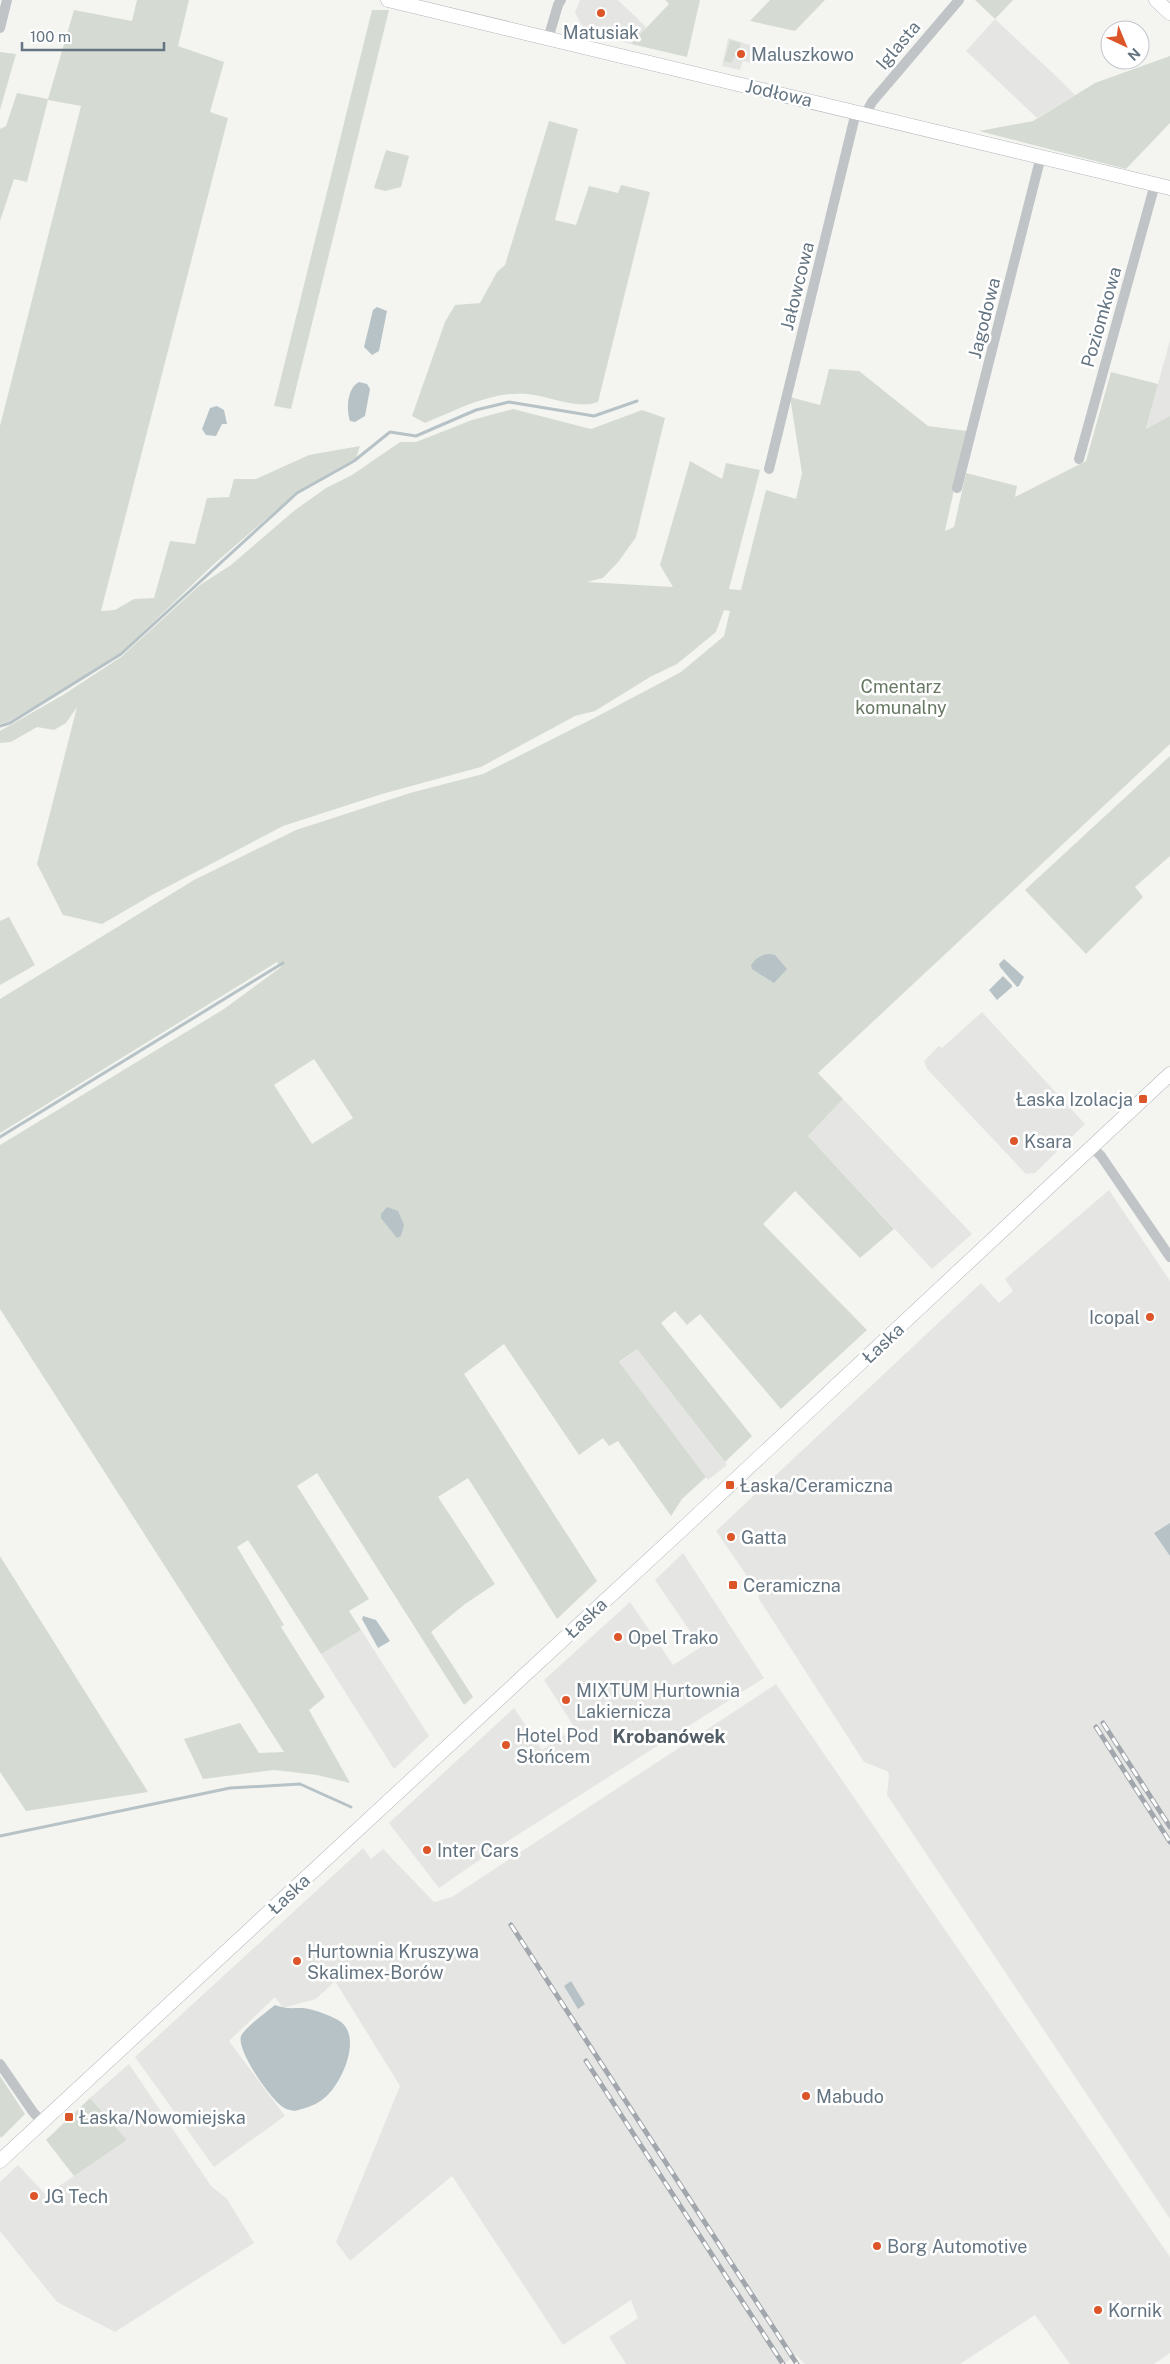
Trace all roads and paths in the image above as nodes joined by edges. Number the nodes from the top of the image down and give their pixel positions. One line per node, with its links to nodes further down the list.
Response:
1 (7, 0): 7 (street)
2 (388, 0): 8 (main road, Jodłowa)
3 (561, 0): 8 (street)
4 (959, 0): 9 (street, Iglasta)
5 (1156, 0): 6 (main road)
6 (1170, 13)
7 (0, 28)
8 (548, 39): 9 (main road, Jodłowa)
9 (861, 112): 10 (main road, Jodłowa); 14 (street, Jałowcowa)
10 (1041, 156): 11 (main road, Jodłowa); 15 (street, Jagodowa)
11 (1155, 184): 12 (main road, Jodłowa); 13 (street, Poziomkowa)
12 (1170, 188)
13 (1079, 460)
14 (769, 469)
15 (958, 488)
16 (1170, 1074): 17 (main road, Łaska)
17 (1092, 1147): 18 (street); 20 (main road, Łaska)
18 (1170, 1257)
19 (0, 2064): 20 (street)
20 (42, 2122): 21 (main road, Łaska)
21 (0, 2161)

